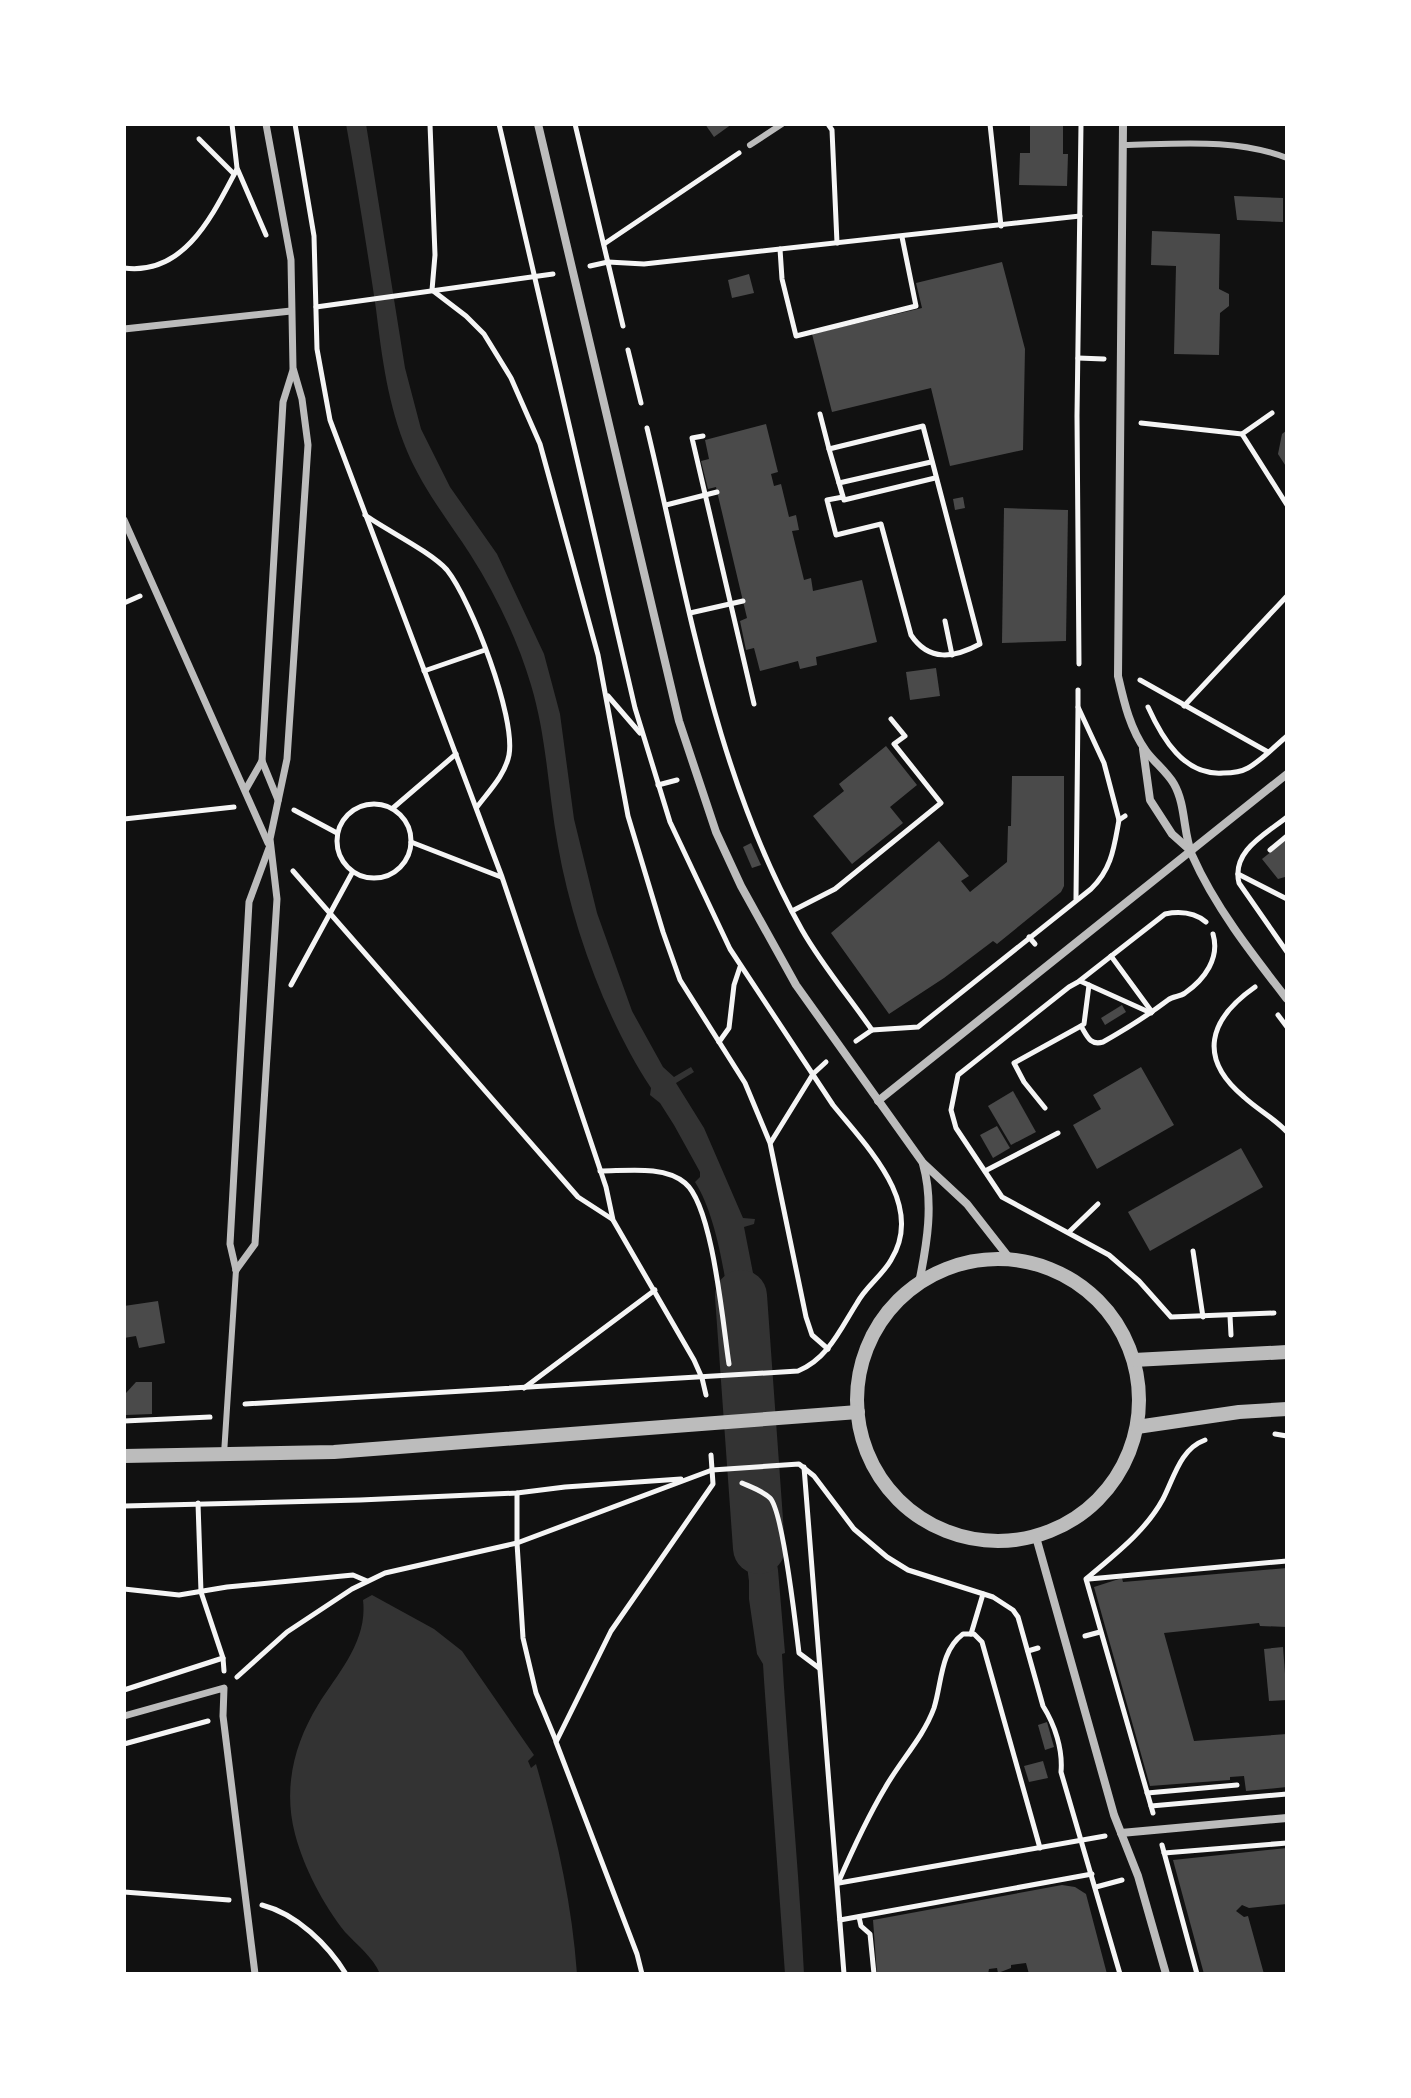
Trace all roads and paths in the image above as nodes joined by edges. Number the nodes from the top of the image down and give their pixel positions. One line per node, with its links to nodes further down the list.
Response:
1 (232, 124): 17 (path)
2 (266, 124): 32 (street)
3 (295, 124): 31 (path)
4 (430, 124): 30 (path)
5 (499, 124): 29 (path)
6 (538, 124): 126 (street)
7 (575, 124): 22 (path)
8 (782, 124): 14 (lane)
9 (828, 124): 21 (path)
10 (990, 124): 19 (path)
11 (1081, 124): 18 (path)
12 (1123, 124): 15 (street)
13 (199, 139): 17 (path)
14 (750, 145): 22 (path)
15 (1123, 145): 16 (lane); 76 (street)
16 (1287, 158)
17 (235, 171): 23 (path); 26 (path)
18 (1080, 216): 19 (path); 36 (path)
19 (1001, 227): 20 (path)
20 (902, 237): 21 (path); 24 (path)
21 (837, 243): 24 (path)
22 (604, 244): 25 (path)
23 (272, 247)
24 (780, 249): 25 (path)
25 (608, 262): 27 (path); 33 (path)
26 (124, 268)
27 (581, 268)
28 (553, 274): 29 (path)
29 (535, 277): 30 (path); 74 (path)
30 (432, 290): 31 (path); 67 (path)
31 (316, 307): 32 (path); 55 (path)
32 (291, 311): 34 (street); 38 (street)
33 (623, 326)
34 (124, 329)
35 (628, 350): 39 (path)
36 (1078, 358): 37 (path); 64 (path)
37 (1105, 359)
38 (293, 368): 79 (street); 84 (street)
39 (641, 403)
40 (1272, 413): 44 (path)
41 (820, 414): 46 (path)
42 (1141, 423): 44 (path)
43 (647, 428): 53 (path)
44 (1242, 434): 54 (path)
45 (703, 436): 51 (path)
46 (829, 449): 47 (path); 49 (path)
47 (931, 462): 48 (path); 49 (path)
48 (935, 478): 52 (path); 63 (path)
49 (839, 483): 52 (path)
50 (717, 492): 51 (path)
51 (705, 495): 53 (path); 59 (path)
52 (843, 497): 63 (path)
53 (666, 505): 60 (path)
54 (1287, 505)
55 (365, 515): 62 (path); 65 (path)
56 (124, 520): 83 (street)
57 (1287, 596): 71 (path)
58 (743, 601): 59 (path)
59 (732, 604): 60 (path); 69 (path)
60 (690, 613): 101 (path)
61 (945, 621): 63 (path)
62 (485, 650): 65 (path); 87 (path)
63 (952, 655)
64 (1079, 664)
65 (424, 671): 78 (path)
66 (1078, 690): 72 (path)
67 (604, 691): 74 (path); 120 (path)
68 (1143, 692): 71 (path)
69 (754, 704)
70 (1147, 704): 77 (path)
71 (1184, 706): 77 (path)
72 (1078, 707): 99 (path); 99 (path)
73 (891, 719): 101 (path)
74 (644, 737): 82 (path)
75 (1287, 737): 77 (path)
76 (1143, 748): 95 (street); 95 (street)
77 (1268, 752)
78 (456, 754): 86 (path); 87 (path)
79 (262, 761): 83 (street); 84 (street)
80 (1287, 774): 95 (street)
81 (677, 780): 82 (path)
82 (658, 785): 107 (path)
83 (246, 789): 85 (street)
84 (279, 802): 90 (path); 94 (street)
85 (253, 805): 88 (path); 94 (street)
86 (393, 808): 90 (path); 93 (path)
87 (476, 808): 98 (path)
88 (124, 819)
89 (1286, 820): 92 (path)
90 (337, 833): 96 (path)
91 (1287, 836): 92 (path)
92 (1261, 838): 97 (path)
93 (411, 842): 96 (path); 98 (path)
94 (270, 846): 102 (path); 111 (street); 141 (street)
95 (1191, 851): 112 (street); 126 (street)
96 (352, 873): 102 (path)
97 (1237, 873): 100 (path); 105 (path)
98 (502, 877): 132 (path)
99 (1076, 899): 103 (path)
100 (1287, 899)
101 (792, 911): 118 (path)
102 (331, 914): 111 (path); 137 (path)
103 (1029, 937): 104 (path); 116 (path)
104 (1035, 944)
105 (1287, 952)
106 (1111, 956): 108 (path); 114 (path); 114 (path)
107 (740, 966): 120 (path); 124 (path)
108 (1080, 981): 109 (path); 125 (path)
109 (1089, 985): 114 (path); 115 (path)
110 (1263, 993): 128 (path)
111 (271, 998): 141 (street)
112 (1287, 999)
113 (1271, 1005): 117 (path)
114 (1152, 1013): 115 (path)
115 (1081, 1026): 127 (path)
116 (918, 1027): 118 (path); 119 (path)
117 (1287, 1027)
118 (872, 1030): 121 (path)
119 (927, 1038)
120 (719, 1042): 130 (path)
121 (849, 1046)
122 (826, 1062): 124 (path)
123 (950, 1066): 125 (path)
124 (813, 1074): 130 (path); 148 (path)
125 (958, 1075): 133 (path)
126 (878, 1101): 131 (street)
127 (1045, 1108)
128 (1287, 1132)
129 (1058, 1133): 133 (path)
130 (770, 1143): 148 (path)
131 (923, 1163): 140 (street); 142 (street)
132 (600, 1171): 137 (path); 151 (path)
133 (985, 1171): 134 (path)
134 (1002, 1197): 135 (path); 138 (path)
135 (992, 1203)
136 (1098, 1204): 138 (path)
137 (613, 1220): 143 (path)
138 (1069, 1232): 146 (path)
139 (1193, 1251): 146 (path)
140 (1010, 1259): 142 (street); 150 (street)
141 (236, 1270): 155 (lane)
142 (919, 1283): 157 (street)
143 (655, 1290): 152 (path); 153 (path)
144 (1274, 1313): 145 (path)
145 (1230, 1316): 146 (path); 147 (path)
146 (1203, 1317)
147 (1231, 1341)
148 (828, 1349): 152 (path)
149 (1287, 1352): 150 (street)
150 (1134, 1360): 159 (street)
151 (729, 1364)
152 (702, 1378): 153 (path); 154 (path)
153 (524, 1388): 155 (path)
154 (706, 1395)
155 (226, 1408): 158 (path); 161 (lane)
156 (1287, 1409): 159 (street)
157 (858, 1412): 161 (street); 171 (street)
158 (124, 1421)
159 (1137, 1427): 171 (street)
160 (1210, 1439): 174 (path)
161 (224, 1454): 163 (street)
162 (711, 1455): 165 (path)
163 (124, 1456)
164 (804, 1466): 165 (path); 178 (path); 185 (path)
165 (712, 1470): 166 (path); 190 (path)
166 (686, 1479): 168 (path); 172 (path)
167 (742, 1483): 185 (path)
168 (517, 1493): 169 (path); 172 (path)
169 (198, 1503): 170 (path); 177 (path)
170 (124, 1506)
171 (1036, 1537): 200 (street)
172 (517, 1543): 175 (path); 190 (path)
173 (1287, 1561): 174 (path)
174 (1086, 1579): 179 (path)
175 (367, 1581): 177 (path); 186 (path)
176 (124, 1589): 177 (path)
177 (201, 1592): 184 (path)
178 (983, 1594): 180 (path); 183 (path)
179 (1100, 1632): 181 (path); 194 (path)
180 (971, 1634): 204 (path); 208 (path)
181 (1085, 1636)
182 (1038, 1648): 183 (path)
183 (1028, 1651): 201 (path)
184 (223, 1658): 186 (path); 187 (path)
185 (819, 1669): 208 (path)
186 (224, 1688): 188 (street); 189 (street)
187 (124, 1690)
188 (124, 1716)
189 (223, 1716): 191 (path); 212 (street)
190 (556, 1742): 213 (path)
191 (124, 1744)
192 (1237, 1785): 193 (path)
193 (1200, 1788): 194 (path); 196 (path)
194 (1147, 1793): 197 (path)
195 (1287, 1794): 196 (path)
196 (1202, 1803): 197 (path)
197 (1151, 1806): 198 (path)
198 (1153, 1814)
199 (1287, 1818): 200 (street)
200 (1121, 1833): 217 (street)
201 (1080, 1841): 204 (path); 206 (path)
202 (1287, 1843): 205 (path)
203 (1162, 1844): 205 (path)
204 (1040, 1848): 208 (path)
205 (1164, 1853): 218 (path)
206 (1092, 1874): 209 (path); 210 (path)
207 (1123, 1880): 209 (path)
208 (838, 1883): 211 (path)
209 (1096, 1887): 216 (path)
210 (859, 1917): 211 (path); 215 (path)
211 (840, 1920): 214 (path)
212 (255, 1974)
213 (642, 1974)
214 (844, 1974)
215 (874, 1974)
216 (1120, 1974)
217 (1166, 1974)
218 (1197, 1974)

